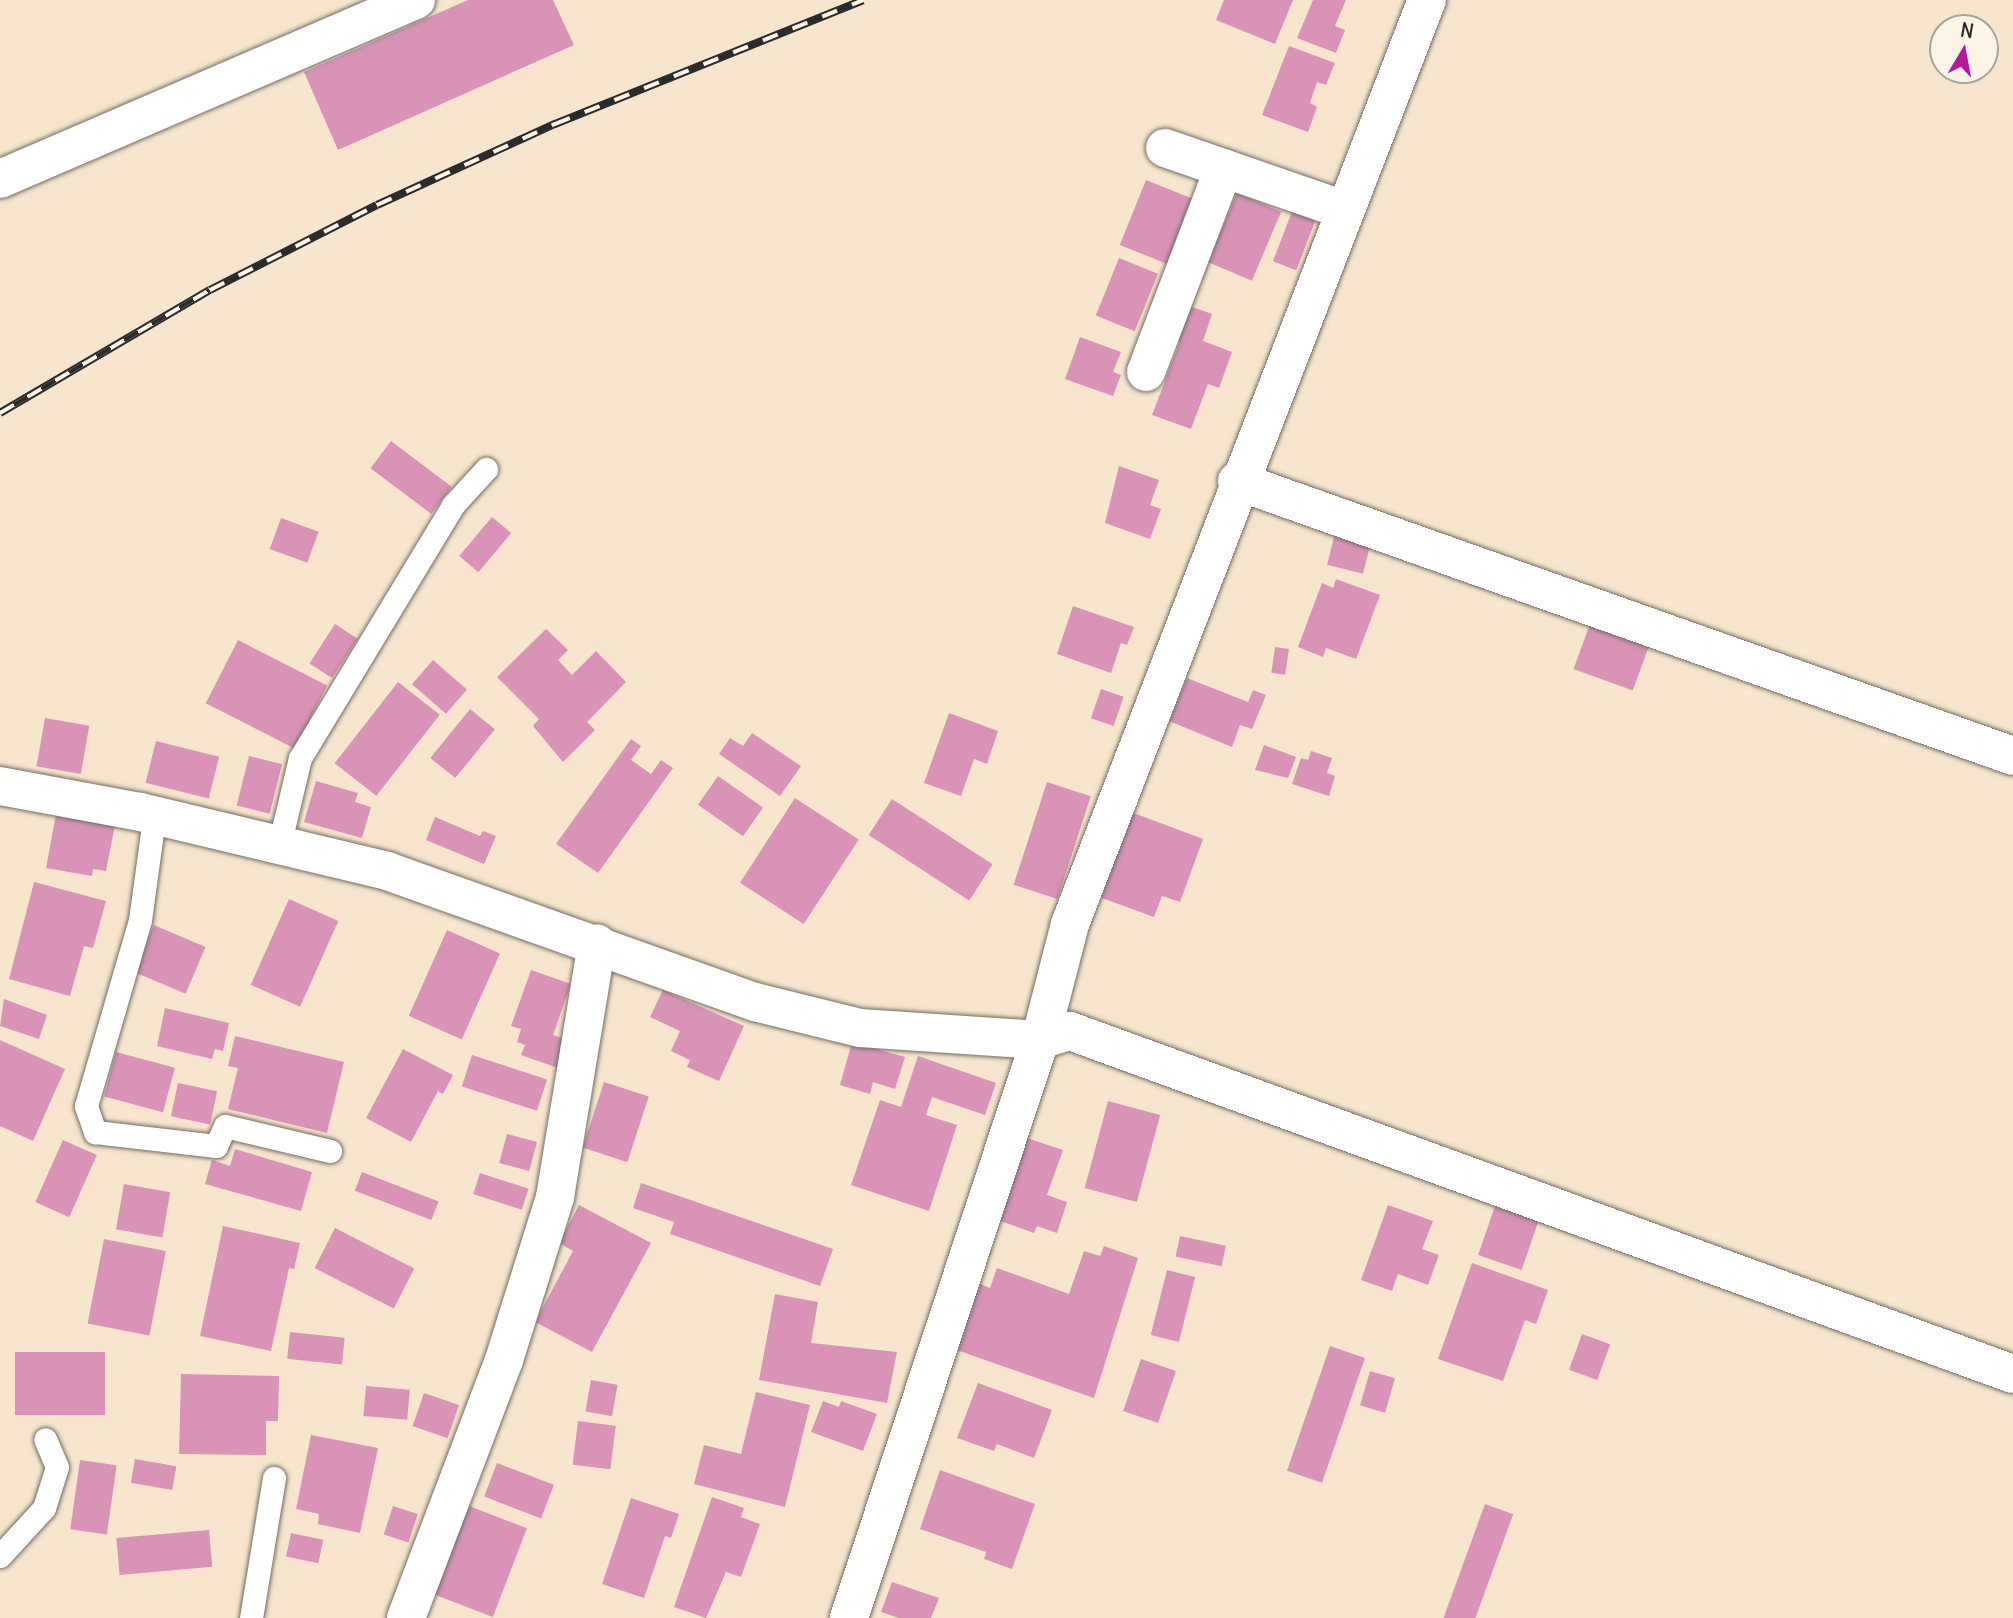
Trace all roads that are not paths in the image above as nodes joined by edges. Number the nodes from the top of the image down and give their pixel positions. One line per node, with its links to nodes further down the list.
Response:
1 (416, 0): 5 (street)
2 (1427, 0): 6 (street)
3 (1165, 148): 4 (street)
4 (1224, 168): 6 (street); 7 (street)
5 (0, 178)
6 (1344, 210): 9 (street)
7 (1146, 372)
8 (486, 469): 13 (lane)
9 (1237, 481): 10 (street); 15 (street)
10 (2013, 756)
11 (0, 786): 12 (street)
12 (154, 818): 13 (street); 16 (lane)
13 (279, 846): 14 (street)
14 (597, 943): 15 (street); 22 (street)
15 (1040, 1040): 17 (street); 23 (street)
16 (330, 1151)
17 (2013, 1374)
18 (45, 1439): 20 (lane)
19 (274, 1478): 21 (lane)
20 (0, 1556)
21 (251, 1618)
22 (406, 1618)
23 (849, 1618)

